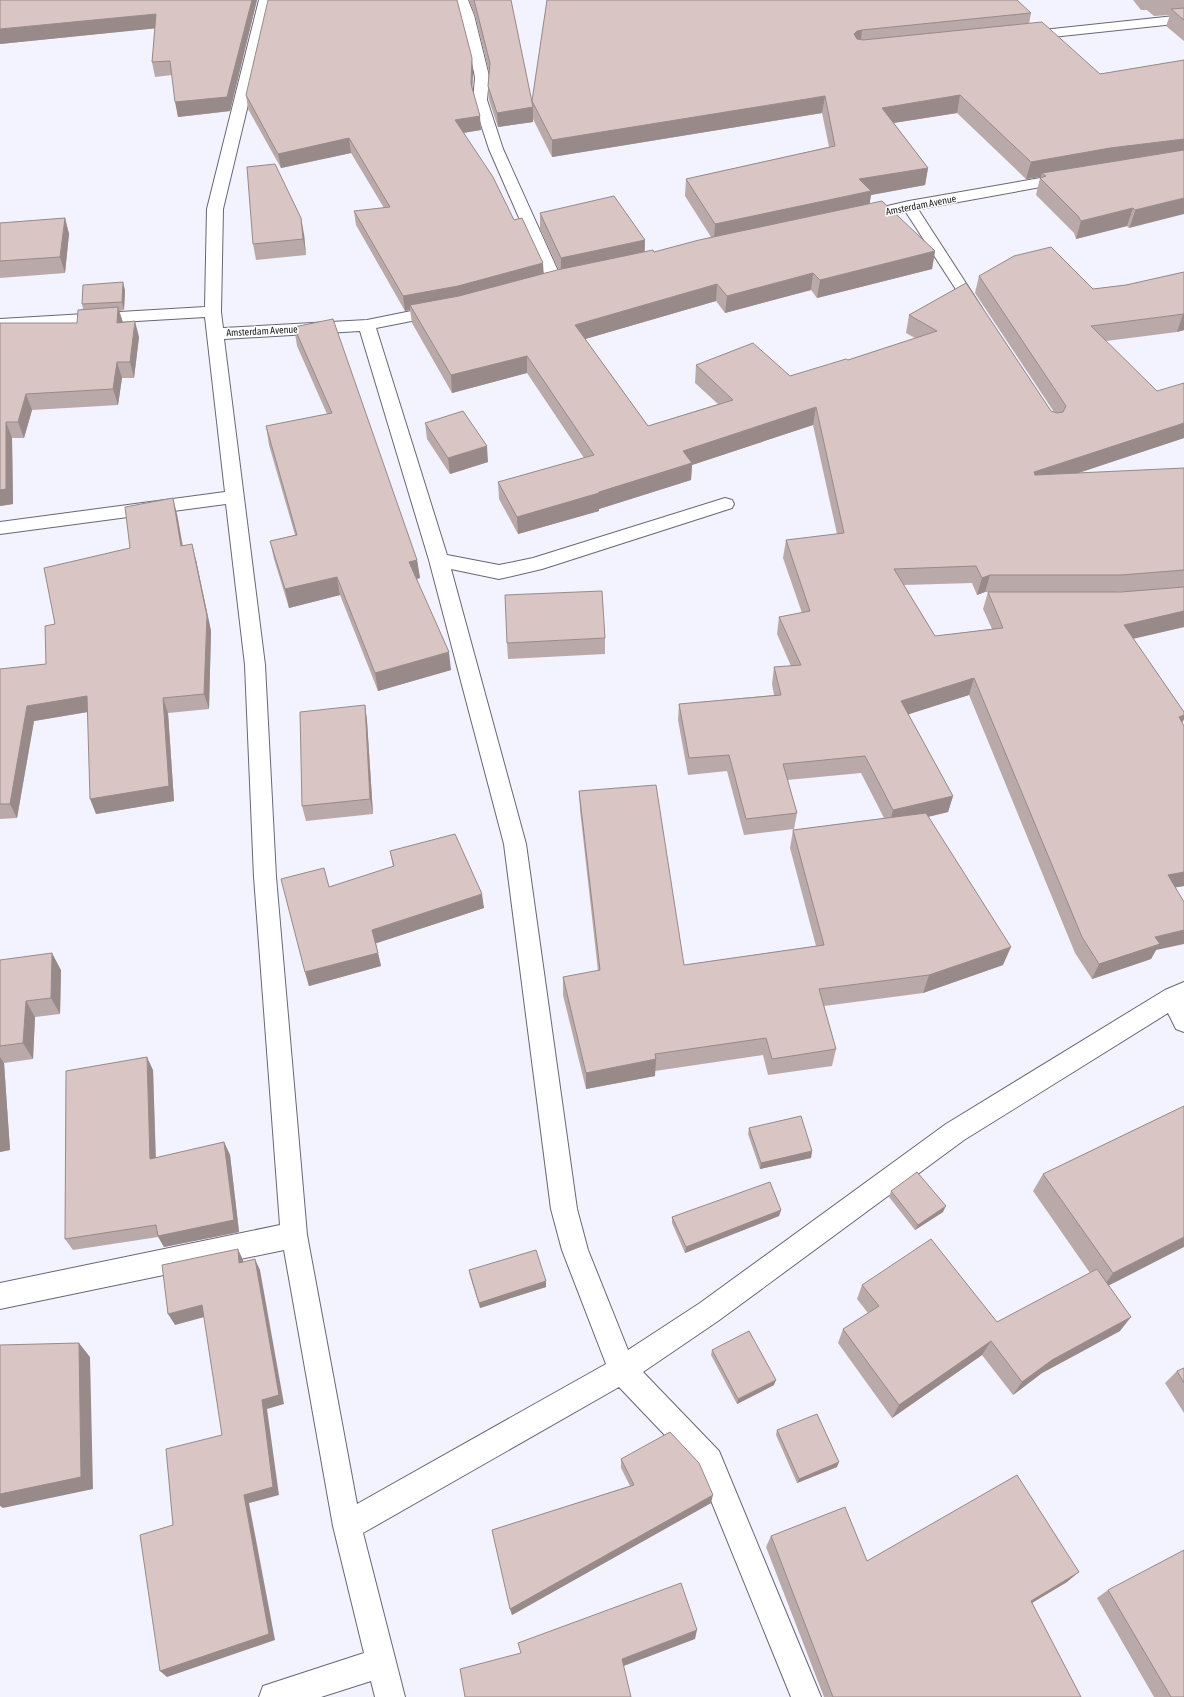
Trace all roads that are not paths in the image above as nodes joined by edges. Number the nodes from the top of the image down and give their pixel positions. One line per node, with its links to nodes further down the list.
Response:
1 (266, 0): 11 (street)
2 (461, 0): 8 (street)
3 (1184, 19): 4 (street)
4 (1009, 38)
5 (1081, 176): 6 (street, Amsterdam Avenue)
6 (909, 206): 7 (street, Amsterdam Avenue); 10 (lane)
7 (848, 219)
8 (570, 278)
9 (453, 308): 13 (street, Amsterdam Avenue)
10 (984, 322)
11 (214, 323): 12 (street, Amsterdam Avenue); 13 (street, Amsterdam Avenue); 14 (street)
12 (0, 324)
13 (367, 325): 17 (street)
14 (234, 497): 16 (street); 20 (street)
15 (725, 504): 17 (street)
16 (0, 528)
17 (439, 560): 22 (street)
18 (1178, 995): 19 (street); 22 (street)
19 (1184, 1022)
20 (294, 1235): 21 (street); 23 (street)
21 (0, 1296)
22 (622, 1370): 23 (street); 27 (street)
23 (347, 1526): 24 (street)
24 (382, 1662): 25 (street); 26 (street)
25 (274, 1697)
26 (390, 1697)
27 (806, 1697)

